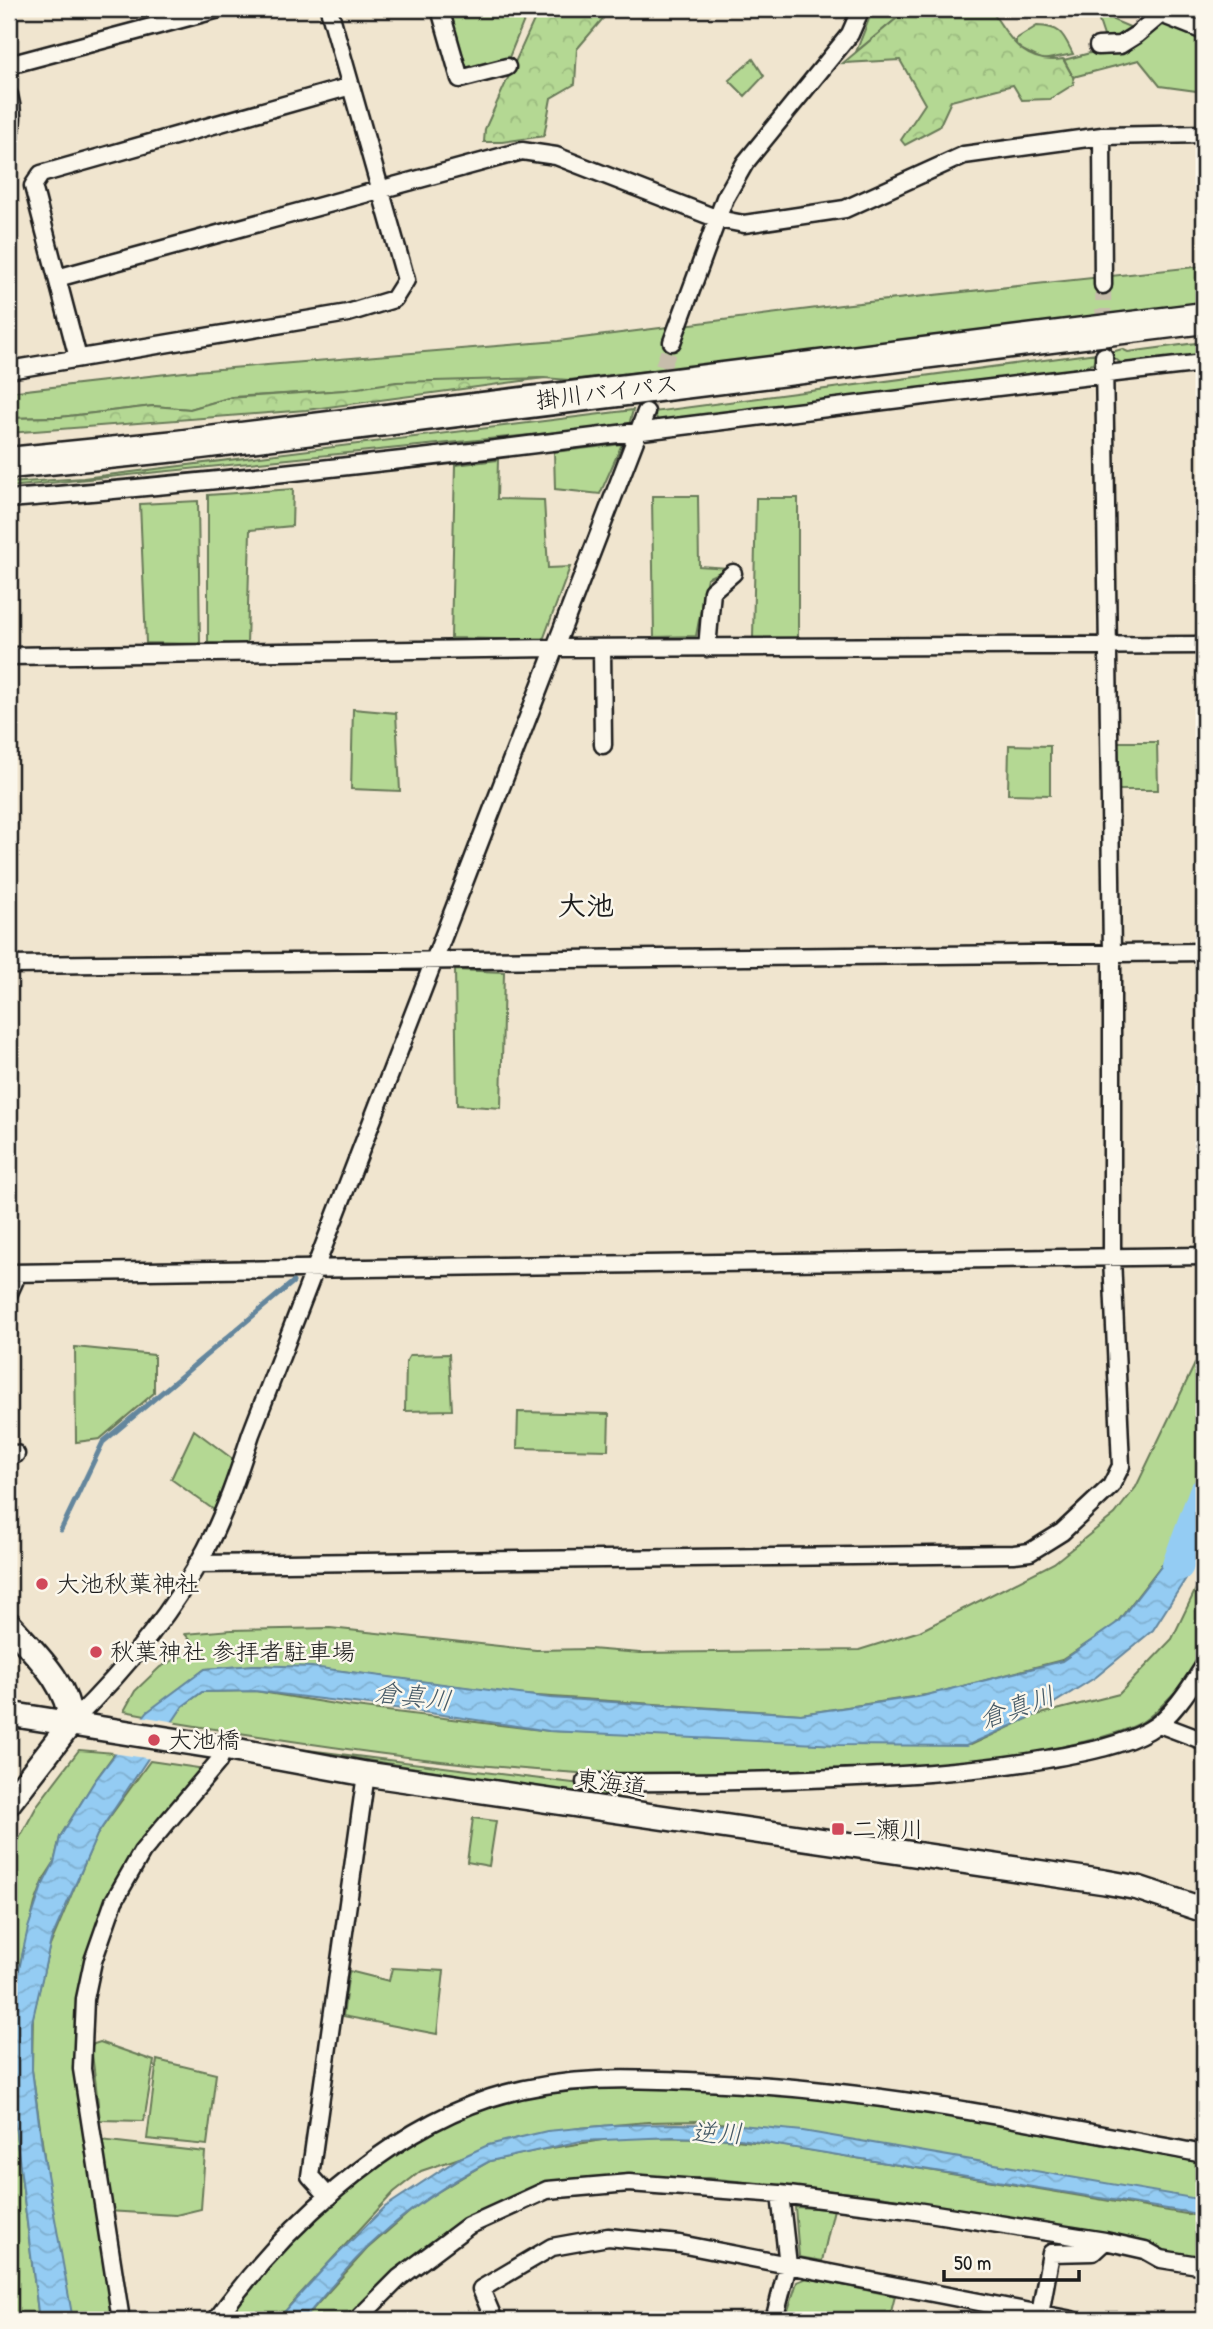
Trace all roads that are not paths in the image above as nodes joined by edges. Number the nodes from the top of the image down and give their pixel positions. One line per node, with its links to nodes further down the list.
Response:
1 (219, 9): 8 (street)
2 (329, 9): 10 (street)
3 (440, 9): 9 (street)
4 (862, 9): 16 (street)
5 (1162, 11): 6 (street); 7 (street)
6 (1204, 31)
7 (1098, 46)
8 (9, 65)
9 (507, 67)
10 (351, 86): 15 (street); 17 (street)
11 (9, 95): 14 (street)
12 (1204, 134): 13 (street)
13 (1102, 136): 16 (street); 18 (street)
14 (9, 138)
15 (381, 191): 16 (street); 17 (street); 22 (street)
16 (718, 219): 20 (street)
17 (57, 278): 22 (street)
18 (1103, 285)
19 (1204, 318): 28 (highway, 掛川バイパス)
20 (672, 342)
21 (1104, 356): 25 (street)
22 (78, 358): 24 (street)
23 (1204, 363): 25 (street)
24 (9, 370)
25 (1104, 374): 27 (street); 37 (street)
26 (646, 412): 27 (street)
27 (638, 432): 31 (street); 34 (street)
28 (177, 446): 29 (highway); 30 (highway, 掛川バイパス)
29 (9, 448)
30 (9, 463)
31 (9, 499)
32 (733, 573): 36 (street)
33 (1204, 645): 37 (street)
34 (555, 648): 35 (street); 38 (street); 42 (street)
35 (602, 648): 36 (street); 39 (street)
36 (707, 648): 37 (street)
37 (1107, 648): 41 (street)
38 (9, 656)
39 (603, 745)
40 (1204, 952): 41 (street)
41 (1111, 953): 42 (street); 45 (street)
42 (434, 961): 43 (street); 46 (street)
43 (9, 965)
44 (1204, 1256): 45 (street)
45 (1112, 1257): 46 (street); 49 (street)
46 (316, 1267): 47 (street); 49 (street)
47 (14, 1273): 48 (street)
48 (9, 1293)
49 (197, 1564): 54 (street)
50 (9, 1625): 52 (main road)
51 (1204, 1666): 55 (street)
52 (49, 1670): 53 (main road); 54 (main road)
53 (13, 1715): 54 (main road, 東海道)
54 (71, 1723): 57 (main road, 東海道); 60 (main road)
55 (1159, 1724): 56 (street); 59 (street)
56 (1204, 1741)
57 (216, 1747): 58 (main road, 東海道); 69 (street)
58 (366, 1774): 61 (main road, 東海道); 64 (street)
59 (585, 1782)
60 (9, 1803)
61 (1204, 1910)
62 (1204, 2154): 64 (street)
63 (780, 2194): 65 (street); 66 (street); 71 (street)
64 (329, 2197): 70 (street)
65 (1105, 2241): 67 (street); 68 (street)
66 (788, 2265): 68 (street); 72 (street); 73 (street)
67 (1204, 2266)
68 (1040, 2317): 74 (street)
69 (121, 2320)
70 (216, 2320)
71 (357, 2320)
72 (494, 2320)
73 (774, 2320)
74 (1072, 2320)

